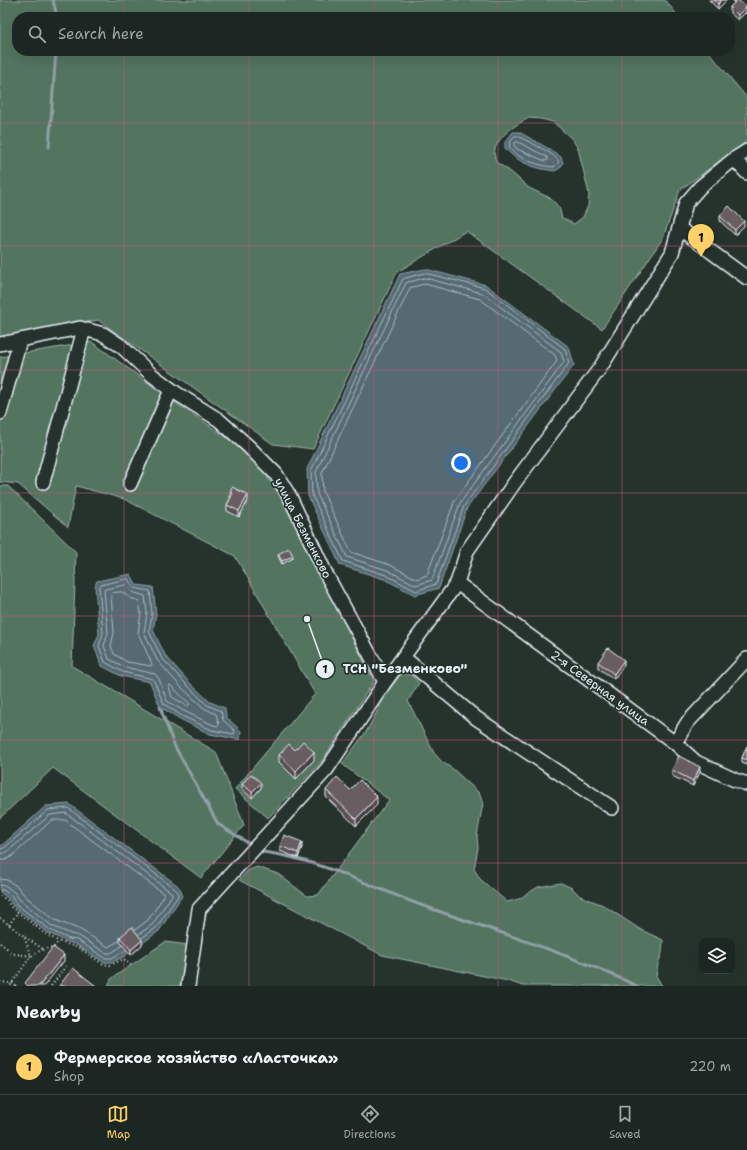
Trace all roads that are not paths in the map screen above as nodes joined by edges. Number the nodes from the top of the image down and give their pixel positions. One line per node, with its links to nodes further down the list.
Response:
1 (741, 0): 2 (street)
2 (747, 6)
3 (747, 151): 4 (street)
4 (734, 159): 5 (street); 6 (street)
5 (747, 173)
6 (680, 228): 7 (street); 15 (street)
7 (747, 278)
8 (84, 329): 9 (street, улица Безменково); 11 (street, улица Безменково); 13 (street)
9 (20, 340): 10 (street, улица Безменково); 12 (street)
10 (0, 344)
11 (171, 390): 14 (street); 18 (street, улица Безменково)
12 (0, 413)
13 (43, 482)
14 (130, 484)
15 (457, 583): 16 (street); 19 (street, 2-я Северная улица)
16 (403, 657): 18 (street); 21 (street)
17 (747, 659): 19 (street)
18 (385, 682): 22 (street)
19 (675, 743): 20 (street, 2-я Северная улица)
20 (747, 784)
21 (612, 808)
22 (188, 986)

